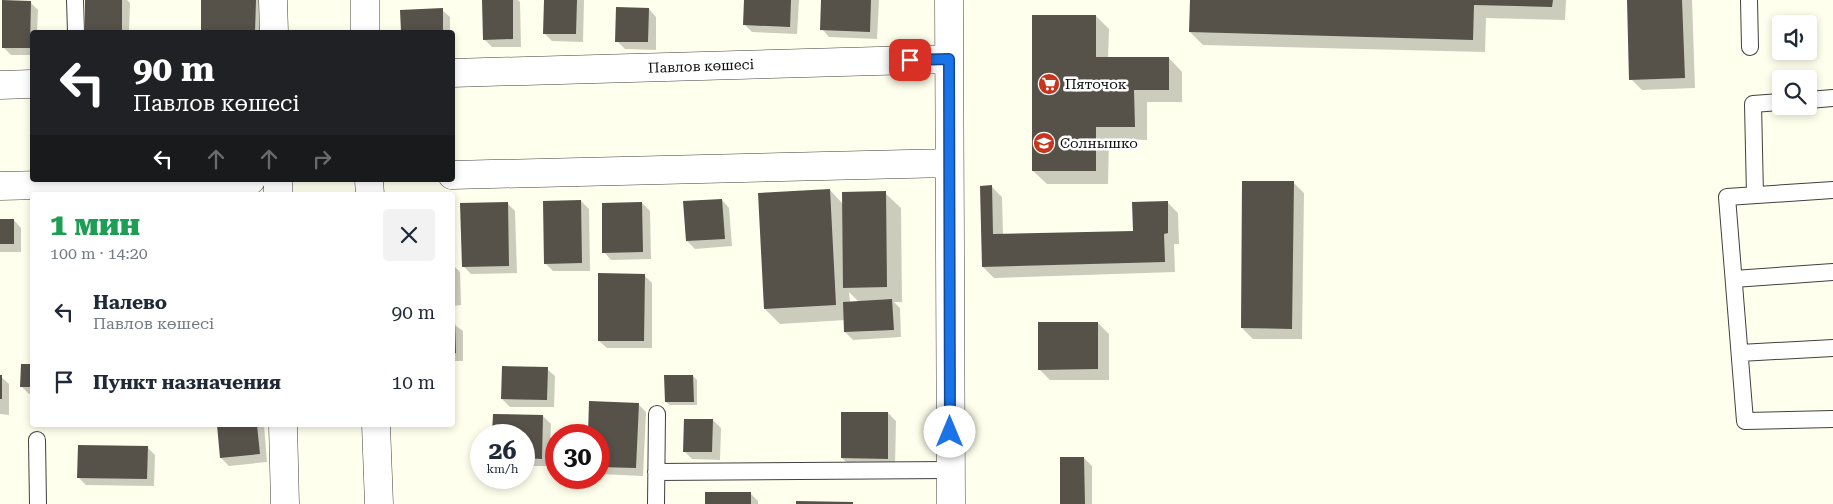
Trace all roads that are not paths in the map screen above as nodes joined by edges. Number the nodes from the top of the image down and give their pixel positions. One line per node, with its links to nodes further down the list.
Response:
1 (75, 0): 6 (lane)
2 (273, 0): 7 (street)
3 (364, 0): 8 (street)
4 (949, 0): 10 (street)
5 (1750, 0): 9 (lane)
6 (76, 30)
7 (274, 30)
8 (365, 30)
9 (1750, 47)
10 (949, 59): 11 (street, Павлов көшесі); 17 (street)
11 (455, 72)
12 (30, 84): 13 (street)
13 (0, 85)
14 (1833, 98): 15 (lane)
15 (1817, 99)
16 (1772, 103): 22 (lane)
17 (949, 163): 18 (street); 32 (street)
18 (455, 175)
19 (167, 182): 20 (street)
20 (0, 186)
21 (1833, 190): 22 (lane)
22 (1755, 195): 24 (lane)
23 (1833, 272): 24 (lane)
24 (1734, 279): 26 (lane)
25 (1833, 348): 26 (lane)
26 (1740, 353): 28 (lane)
27 (656, 414): 33 (lane)
28 (1833, 419)
29 (283, 427): 35 (street)
30 (376, 427): 36 (street)
31 (37, 440): 34 (lane)
32 (950, 470): 33 (lane); 38 (street)
33 (656, 472): 37 (lane)
34 (38, 504)
35 (285, 504)
36 (379, 504)
37 (656, 504)
38 (951, 504)

